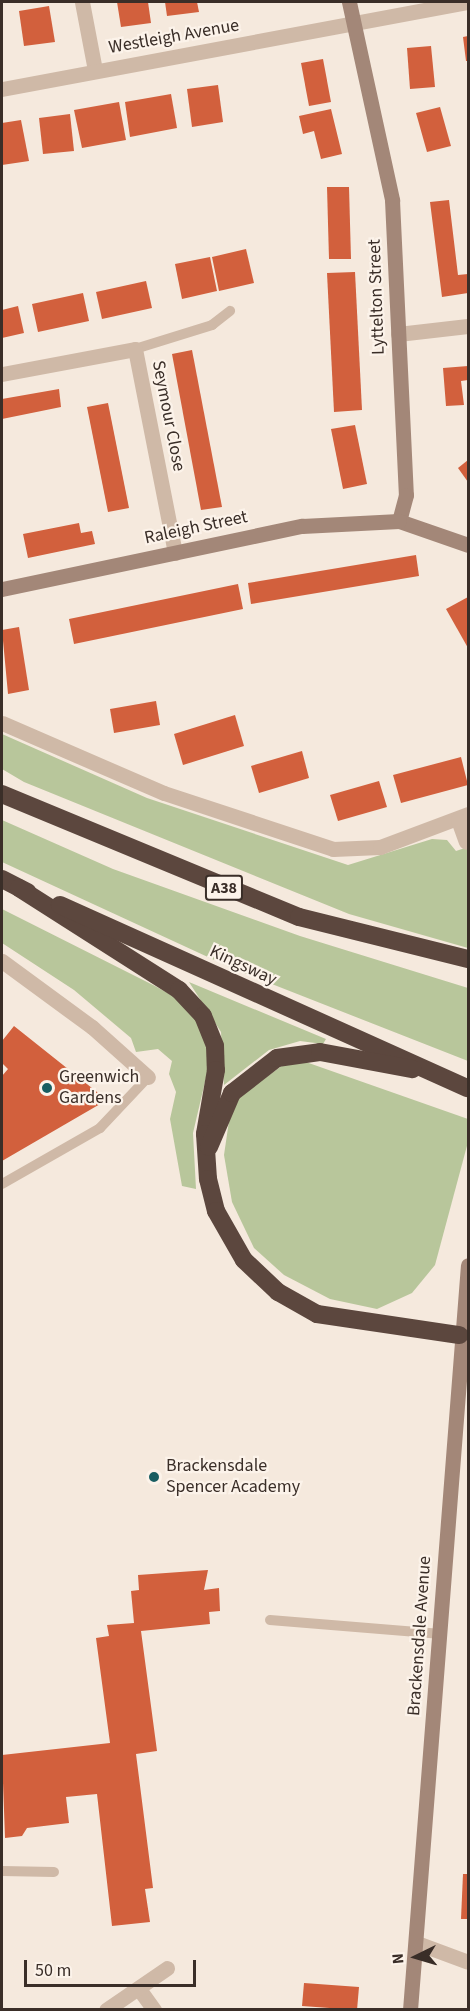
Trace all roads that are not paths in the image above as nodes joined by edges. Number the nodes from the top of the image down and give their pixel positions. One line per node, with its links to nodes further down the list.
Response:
1 (82, 2): 5 (street)
2 (349, 2): 4 (street, Lyttelton Street)
3 (468, 2): 4 (street, Westleigh Avenue)
4 (353, 25): 5 (street, Westleigh Avenue); 9 (street, Lyttelton Street)
5 (95, 70): 6 (street, Westleigh Avenue)
6 (2, 89)
7 (230, 311): 10 (lane)
8 (468, 326): 9 (street)
9 (398, 334): 12 (street, Lyttelton Street)
10 (135, 349): 11 (street, Seymour Close); 14 (street, Seymour Close)
11 (2, 374)
12 (399, 521): 13 (street); 14 (street, Raleigh Street)
13 (468, 544)
14 (176, 553): 15 (street, Raleigh Street)
15 (2, 589)
16 (2, 723): 19 (street)
17 (2, 780): 20 (highway)
18 (2, 794): 20 (highway, A38)
19 (463, 817): 21 (street)
20 (72, 826): 24 (highway, A38)
21 (466, 842)
22 (2, 879): 23 (highway, Kingsway)
23 (19, 888): 26 (highway, Kingsway); 29 (highway)
24 (461, 957)
25 (2, 961): 27 (street)
26 (432, 1073): 28 (highway, Kingsway); 29 (highway)
27 (148, 1077): 30 (lane)
28 (468, 1088)
29 (207, 1152): 32 (highway)
30 (2, 1184)
31 (468, 1265): 32 (street, Brackensdale Avenue)
32 (459, 1335): 34 (street, Brackensdale Avenue)
33 (270, 1620): 34 (lane)
34 (441, 1634): 37 (street, Brackensdale Avenue)
35 (2, 1870): 36 (lane)
36 (54, 1872)
37 (417, 1943): 38 (street); 43 (street, Brackensdale Avenue)
38 (468, 1962)
39 (167, 1968): 40 (street)
40 (139, 1989): 41 (street); 42 (street)
41 (106, 2010)
42 (154, 2010)
43 (410, 2010)

